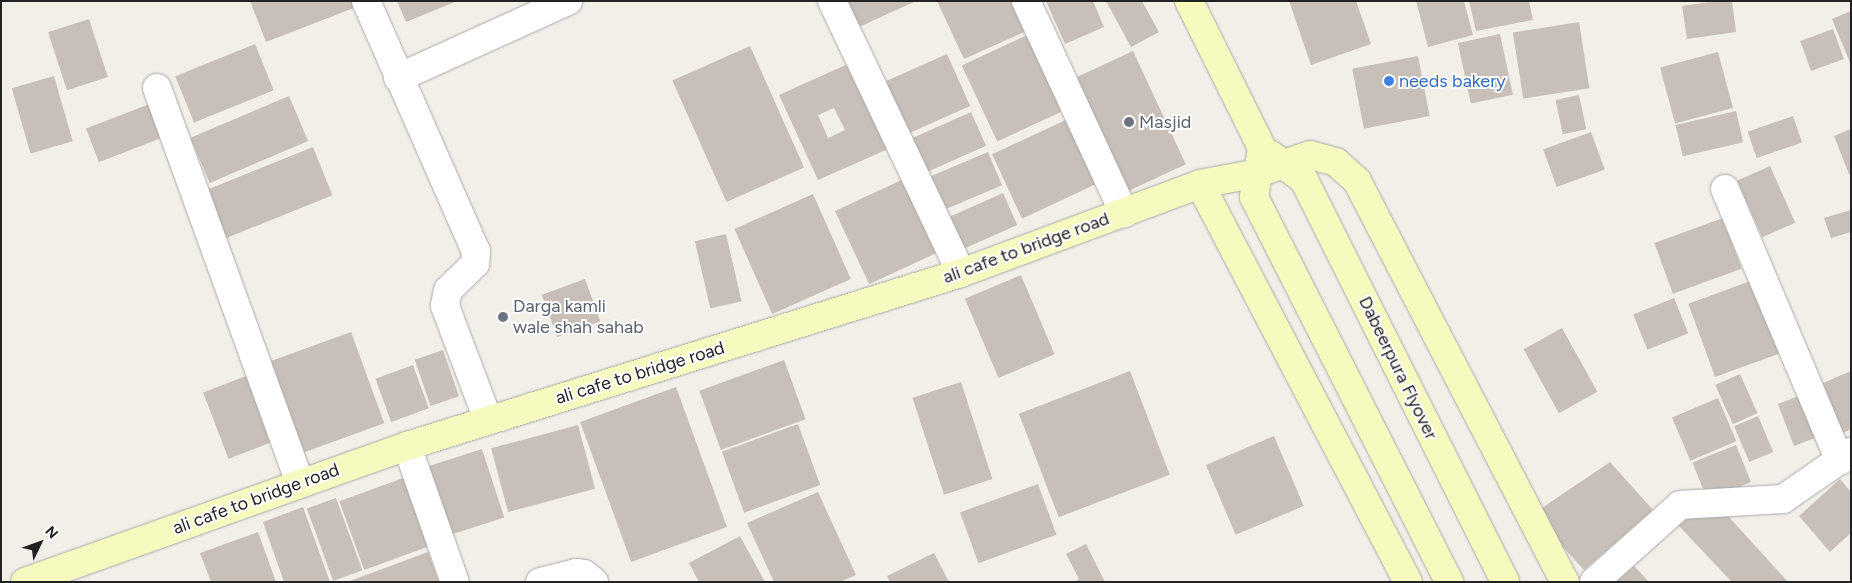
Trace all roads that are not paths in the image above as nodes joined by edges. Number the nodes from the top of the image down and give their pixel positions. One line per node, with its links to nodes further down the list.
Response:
1 (366, 1): 6 (street)
2 (568, 1): 6 (street)
3 (832, 1): 12 (street)
4 (1026, 1): 11 (street)
5 (1189, 1): 8 (street)
6 (398, 78): 13 (street)
7 (157, 88): 16 (street)
8 (1264, 170): 9 (street, ali cafe to bridge road); 22 (street); 23 (street, Dabeerpura Flyover); 24 (street, ali cafe to bridge road)
9 (1200, 184): 11 (street, ali cafe to bridge road); 21 (street)
10 (1725, 189): 15 (street)
11 (1124, 213): 12 (street, ali cafe to bridge road)
12 (962, 273): 13 (street, ali cafe to bridge road)
13 (488, 420): 14 (street, ali cafe to bridge road)
14 (406, 446): 16 (street, ali cafe to bridge road); 18 (street)
15 (1846, 457): 25 (street)
16 (300, 483): 17 (street, ali cafe to bridge road)
17 (25, 582)
18 (455, 582)
19 (540, 582): 20 (street)
20 (594, 582)
21 (1408, 582)
22 (1449, 582)
23 (1505, 582)
24 (1565, 582)
25 (1594, 582)

